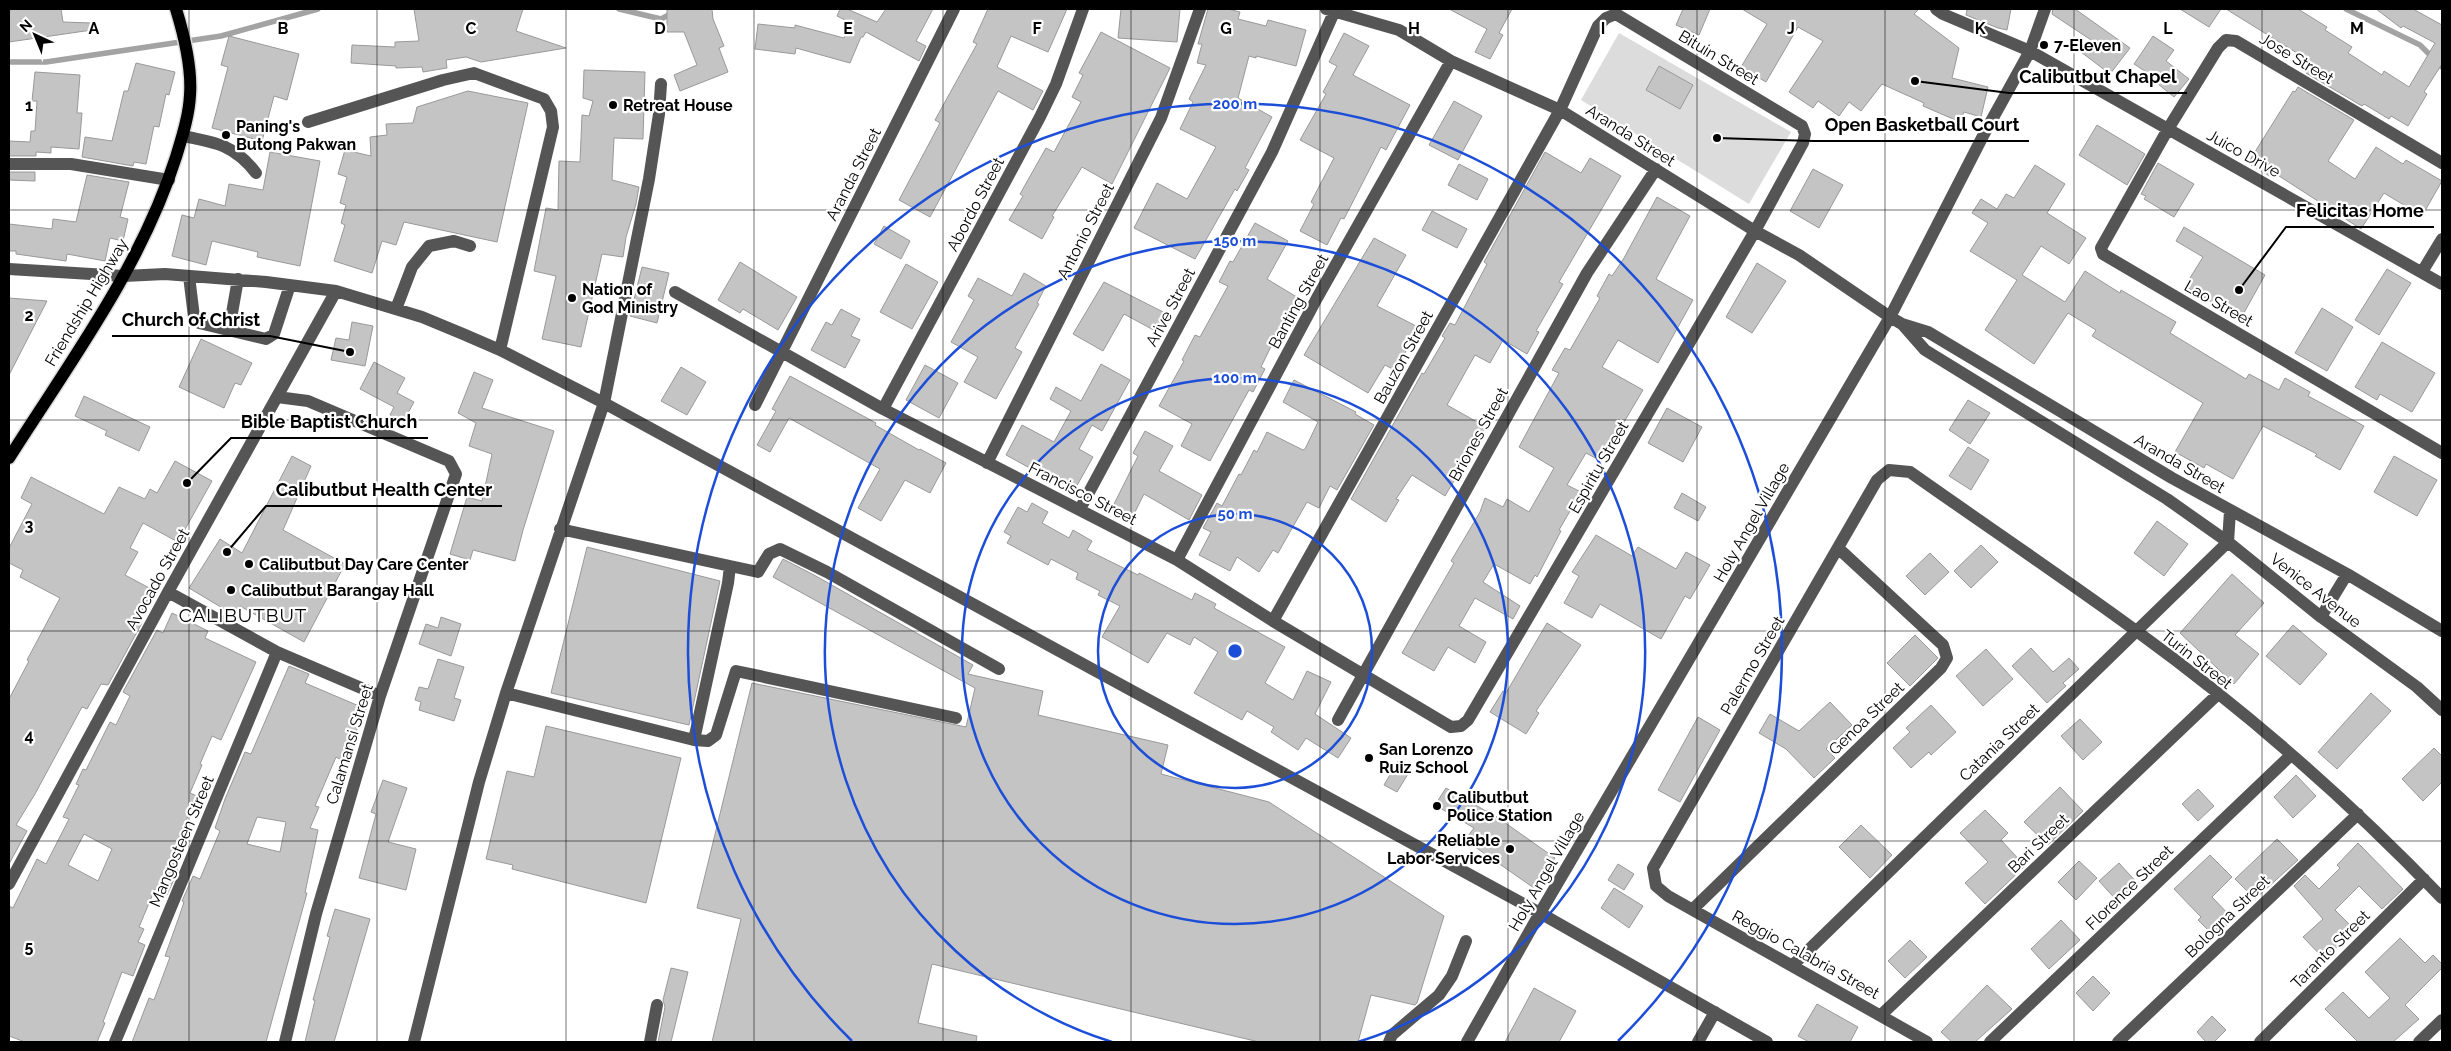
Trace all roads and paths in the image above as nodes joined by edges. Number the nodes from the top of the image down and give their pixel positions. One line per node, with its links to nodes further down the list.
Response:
1 (954, 9): 37 (street, Aranda Street)
2 (1083, 9): 41 (street, Abordo Street)
3 (1200, 9): 44 (street, Antonio Street)
4 (1936, 9): 8 (street, Juico Drive)
5 (2045, 9): 8 (street, Holy Angel Village)
6 (1331, 10): 9 (street, Aranda Street); 47 (street, Arive Street)
7 (178, 13): 14 (main road, Friendship Highway)
8 (2030, 51): 13 (street, Juico Drive); 33 (street, Holy Angel Village)
9 (1451, 61): 11 (street, Aranda Street); 52 (street, Banting Street)
10 (661, 84): 39 (street)
11 (1560, 110): 17 (street, Aranda Street); 20 (street, Bituin Street); 57 (street, Bauzon Street)
12 (308, 122): 36 (street)
13 (2168, 129): 15 (street, Jose Street); 24 (street, Juico Drive); 42 (street, Lao Street)
14 (182, 136): 18 (street); 19 (main road, Friendship Highway)
15 (2442, 163)
16 (9, 164): 19 (street)
17 (1656, 169): 20 (street, Aranda Street); 62 (street, Briones Street)
18 (256, 173)
19 (169, 180): 25 (main road, Friendship Highway)
20 (1755, 231): 33 (street, Aranda Street); 69 (street, Espiritu Street)
21 (2442, 239): 24 (street)
22 (470, 246): 32 (street)
23 (9, 269): 25 (street)
24 (2422, 272): 28 (street, Juico Drive)
25 (124, 276): 26 (street); 43 (main road, Friendship Highway)
26 (189, 276): 27 (street); 35 (street)
27 (238, 279): 29 (street); 35 (street)
28 (2442, 284)
29 (290, 285): 30 (street); 35 (street)
30 (336, 291): 32 (street); 38 (street, Avocado Street)
31 (675, 292): 37 (street, Francisco Street)
32 (396, 309): 36 (street)
33 (1890, 317): 34 (street, Aranda Street); 78 (street, Holy Angel Village)
34 (1902, 324): 46 (street, Aranda Street); 48 (street, Aranda Street)
35 (229, 330)
36 (500, 350): 39 (street)
37 (782, 353): 40 (street, Aranda Street); 41 (street, Francisco Street)
38 (277, 397): 55 (street, Avocado Street); 65 (street, Calamansi Street)
39 (604, 403): 49 (street); 78 (street)
40 (754, 404)
41 (882, 409): 44 (street, Francisco Street)
42 (2442, 454)
43 (9, 458)
44 (986, 463): 47 (street, Francisco Street)
45 (1910, 472): 51 (street, Palermo Street); 58 (street, Turin Street)
46 (2167, 499): 50 (street, Venice Avenue)
47 (1080, 509): 52 (street, Francisco Street)
48 (2230, 511): 50 (street); 54 (street, Aranda Street)
49 (560, 528): 53 (street); 63 (street)
50 (2228, 542): 56 (street, Venice Avenue); 58 (street, Catania Street)
51 (1838, 548): 75 (street, Palermo Street); 77 (street, Genoa Street)
52 (1178, 560): 57 (street, Francisco Street)
53 (730, 566): 61 (street); 70 (street)
54 (2346, 574): 56 (street); 59 (street, Aranda Street)
55 (168, 592): 60 (street); 74 (street, Avocado Street)
56 (2321, 617): 66 (street, Venice Avenue)
57 (1273, 621): 62 (street, Francisco Street)
58 (2136, 631): 64 (street, Turin Street); 80 (street, Catania Street)
59 (2442, 631)
60 (277, 652): 65 (street); 85 (street, Mangosteen Street)
61 (999, 669)
62 (1362, 674): 68 (street, Briones Street); 69 (street, Francisco Street)
63 (506, 693): 70 (street); 87 (street)
64 (2217, 695): 71 (street, Turin Street); 83 (street, Bari Street)
65 (380, 696): 86 (street, Calamansi Street)
66 (2442, 710)
67 (956, 718): 70 (street)
68 (1338, 720)
69 (1468, 720)
70 (694, 740)
71 (2291, 755): 72 (street, Turin Street); 94 (street, Florence Street)
72 (2358, 814): 73 (street, Turin Street); 95 (street, Bologna Street)
73 (2424, 879): 76 (street, Turin Street); 96 (street, Taranto Street)
74 (9, 884)
75 (1668, 896): 77 (street, Reggio Calabria Street)
76 (2442, 898)
77 (1693, 909): 80 (street, Reggio Calabria Street)
78 (1540, 913): 82 (street); 90 (street, Holy Angel Village)
79 (1466, 941): 89 (street)
80 (1792, 966): 83 (street, Reggio Calabria Street)
81 (657, 1005): 88 (street)
82 (1715, 1012): 91 (street); 92 (street)
83 (1881, 1015): 93 (street, Reggio Calabria Street)
84 (2442, 1020): 97 (street)
85 (115, 1042)
86 (286, 1042)
87 (414, 1042)
88 (650, 1042)
89 (1389, 1042)
90 (1467, 1042)
91 (1698, 1042)
92 (1767, 1042)
93 (1927, 1042)
94 (1990, 1042)
95 (2118, 1042)
96 (2260, 1042)
97 (2419, 1042)

